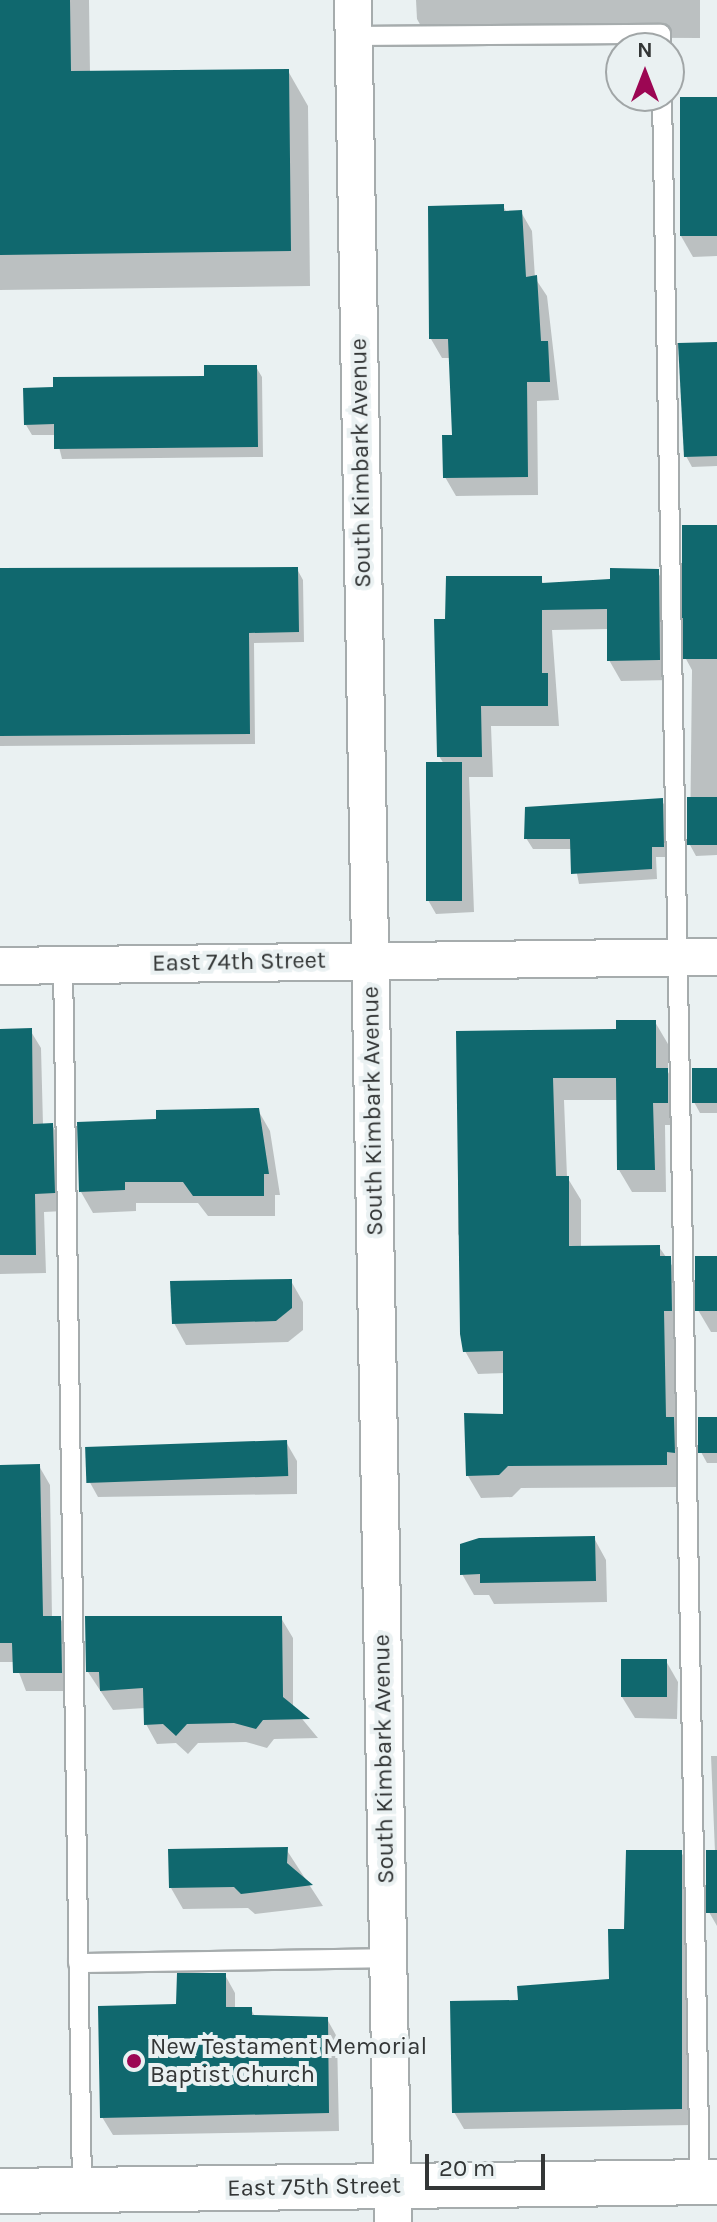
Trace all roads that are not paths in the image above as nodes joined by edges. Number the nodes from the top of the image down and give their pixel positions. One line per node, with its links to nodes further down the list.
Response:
1 (353, 0): 3 (street, South Kimbark Avenue)
2 (605, 34): 3 (lane)
3 (353, 36): 7 (street, South Kimbark Avenue)
4 (662, 112): 5 (lane)
5 (675, 957): 6 (street, East 74th Street); 7 (street, East 74th Street); 12 (lane)
6 (717, 957)
7 (370, 961): 8 (street, East 74th Street); 10 (street, South Kimbark Avenue)
8 (63, 965): 9 (street, East 74th Street); 11 (lane)
9 (0, 966)
10 (388, 1958): 11 (lane); 15 (street, South Kimbark Avenue)
11 (78, 1963): 13 (lane)
12 (709, 2182): 15 (main road, East 75th Street)
13 (82, 2189): 14 (main road, East 75th Street); 15 (main road, East 75th Street)
14 (2, 2190)
15 (392, 2204)

